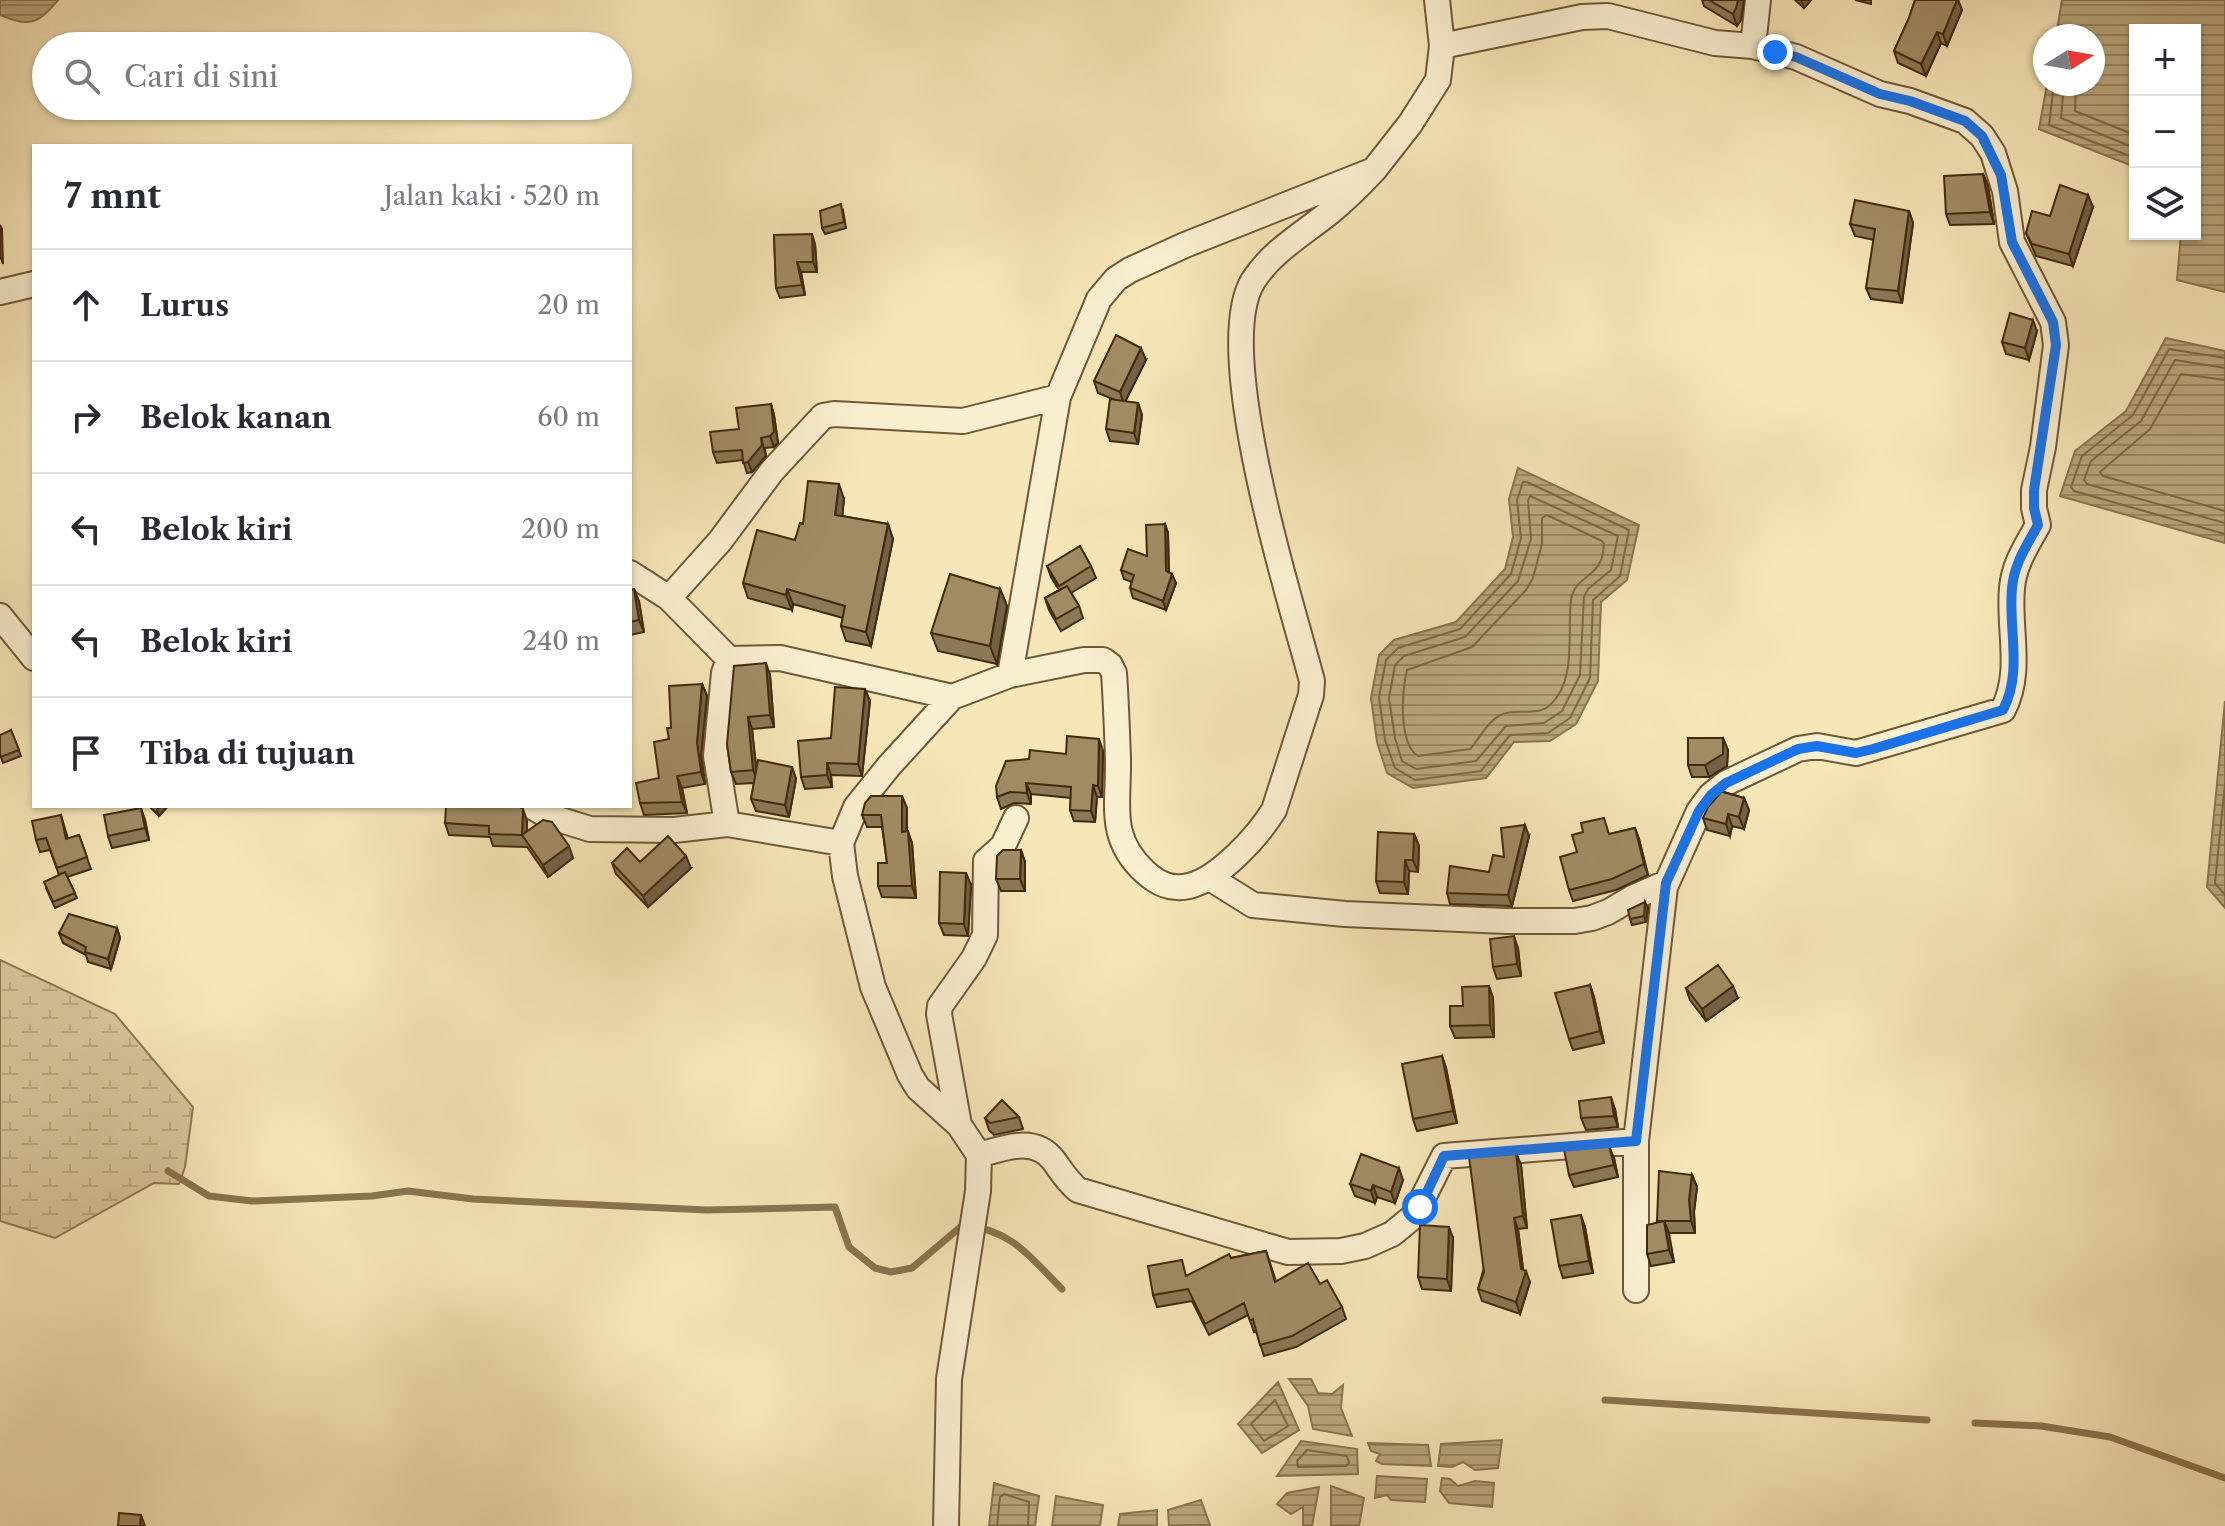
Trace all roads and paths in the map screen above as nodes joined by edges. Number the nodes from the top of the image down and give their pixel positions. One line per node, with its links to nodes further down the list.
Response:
1 (1437, 0): 3 (street)
2 (1758, 0): 4 (street)
3 (1442, 46): 4 (street); 5 (street)
4 (1753, 46): 21 (street)
5 (1374, 170): 8 (street); 20 (street)
6 (32, 284): 7 (street)
7 (0, 292)
8 (1058, 397): 10 (street); 14 (street)
9 (632, 574): 10 (street)
10 (669, 598): 13 (street)
11 (0, 616): 12 (street)
12 (32, 656)
13 (729, 659): 15 (street); 18 (street)
14 (1010, 675): 15 (street); 20 (street)
15 (952, 697): 19 (street)
16 (534, 808): 18 (street)
17 (1016, 818): 22 (street)
18 (727, 824): 19 (street)
19 (841, 843): 22 (street)
20 (1210, 878): 21 (street)
21 (1666, 883): 23 (street)
22 (959, 1125): 24 (street)
23 (1636, 1141): 24 (street); 25 (street)
24 (979, 1155): 26 (street)
25 (1636, 1290)
26 (946, 1526)

